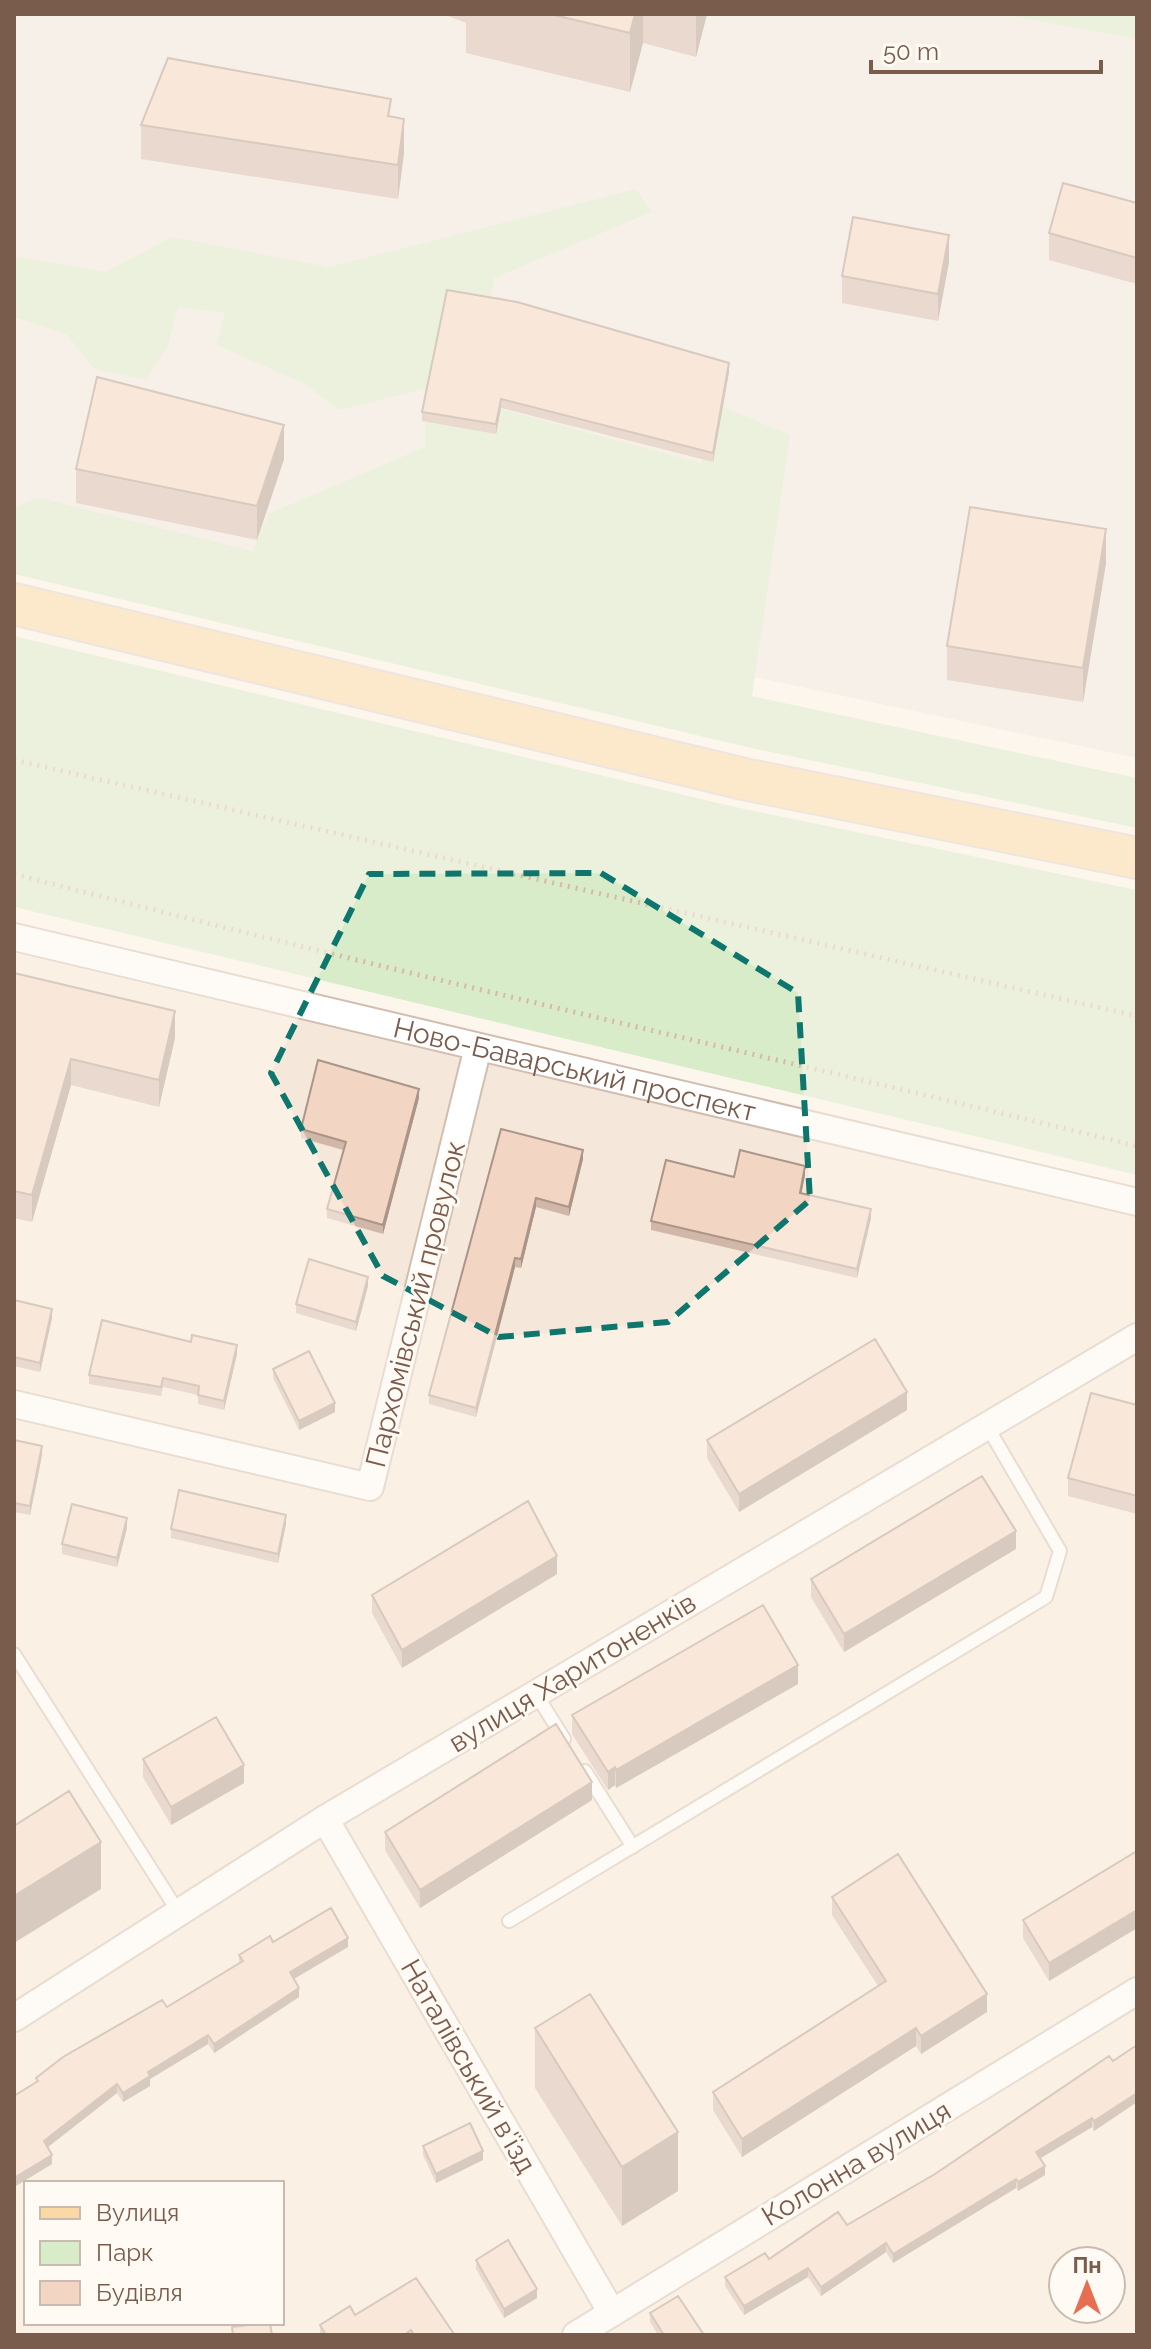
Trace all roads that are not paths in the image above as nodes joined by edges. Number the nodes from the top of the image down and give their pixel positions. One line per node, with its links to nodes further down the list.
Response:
1 (14, 604): 2 (main road)
2 (1137, 858)
3 (14, 937): 4 (street, Ново-Баварський проспект)
4 (478, 1047): 5 (street, Ново-Баварський проспект); 7 (street, Пархомівський провулок)
5 (1137, 1202)
6 (1137, 1337): 8 (street, вулиця Харитоненків)
7 (14, 1404)
8 (987, 1426): 10 (street, вулиця Харитоненків); 14 (lane)
9 (14, 1654): 15 (lane)
10 (536, 1694): 11 (lane); 13 (street, вулиця Харитоненків)
11 (568, 1745)
12 (576, 1758): 14 (lane)
13 (325, 1819): 15 (street, вулиця Харитоненків); 19 (street, Наталівський в'їзд)
14 (633, 1847): 16 (lane)
15 (179, 1913): 18 (street, вулиця Харитоненків)
16 (509, 1921)
17 (1137, 1991): 19 (street, Колонна вулиця)
18 (14, 2018)
19 (612, 2313): 20 (street, Колонна вулиця)
20 (576, 2335)

